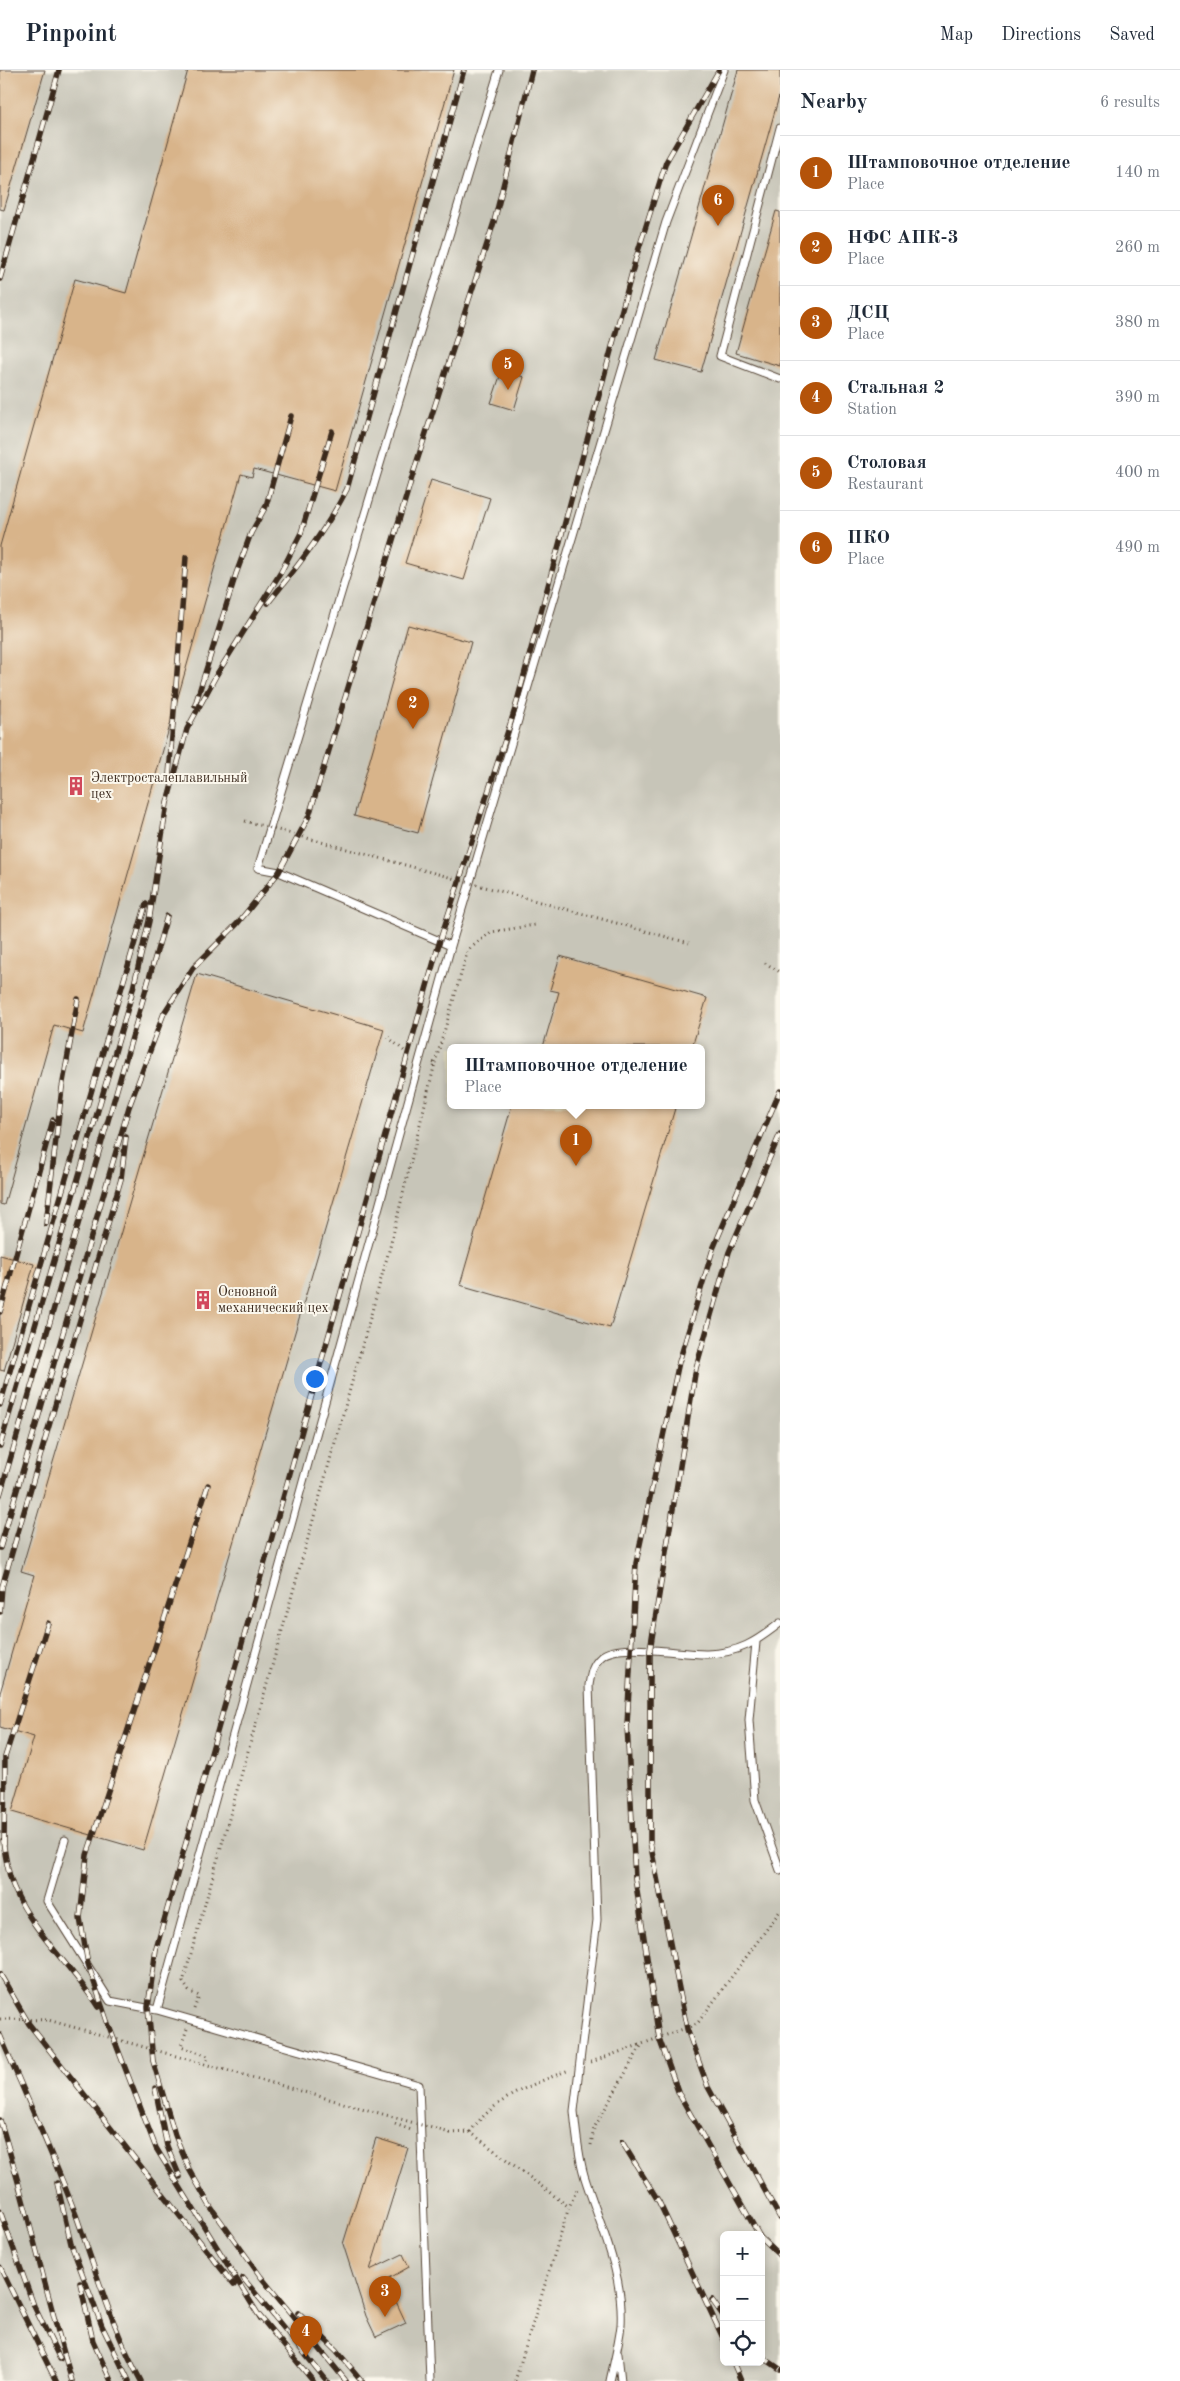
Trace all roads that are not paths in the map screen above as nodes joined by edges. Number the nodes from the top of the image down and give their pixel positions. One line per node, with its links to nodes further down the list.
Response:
1 (499, 70): 5 (lane)
2 (724, 70): 5 (lane)
3 (780, 128): 4 (lane)
4 (780, 379)
5 (451, 946): 10 (lane)
6 (780, 1623): 7 (lane)
7 (756, 1642): 9 (lane); 11 (lane)
8 (65, 1840): 10 (lane)
9 (780, 1870)
10 (157, 2010): 12 (lane)
11 (618, 2350): 13 (lane); 14 (lane)
12 (430, 2381)
13 (610, 2381)
14 (621, 2381)

